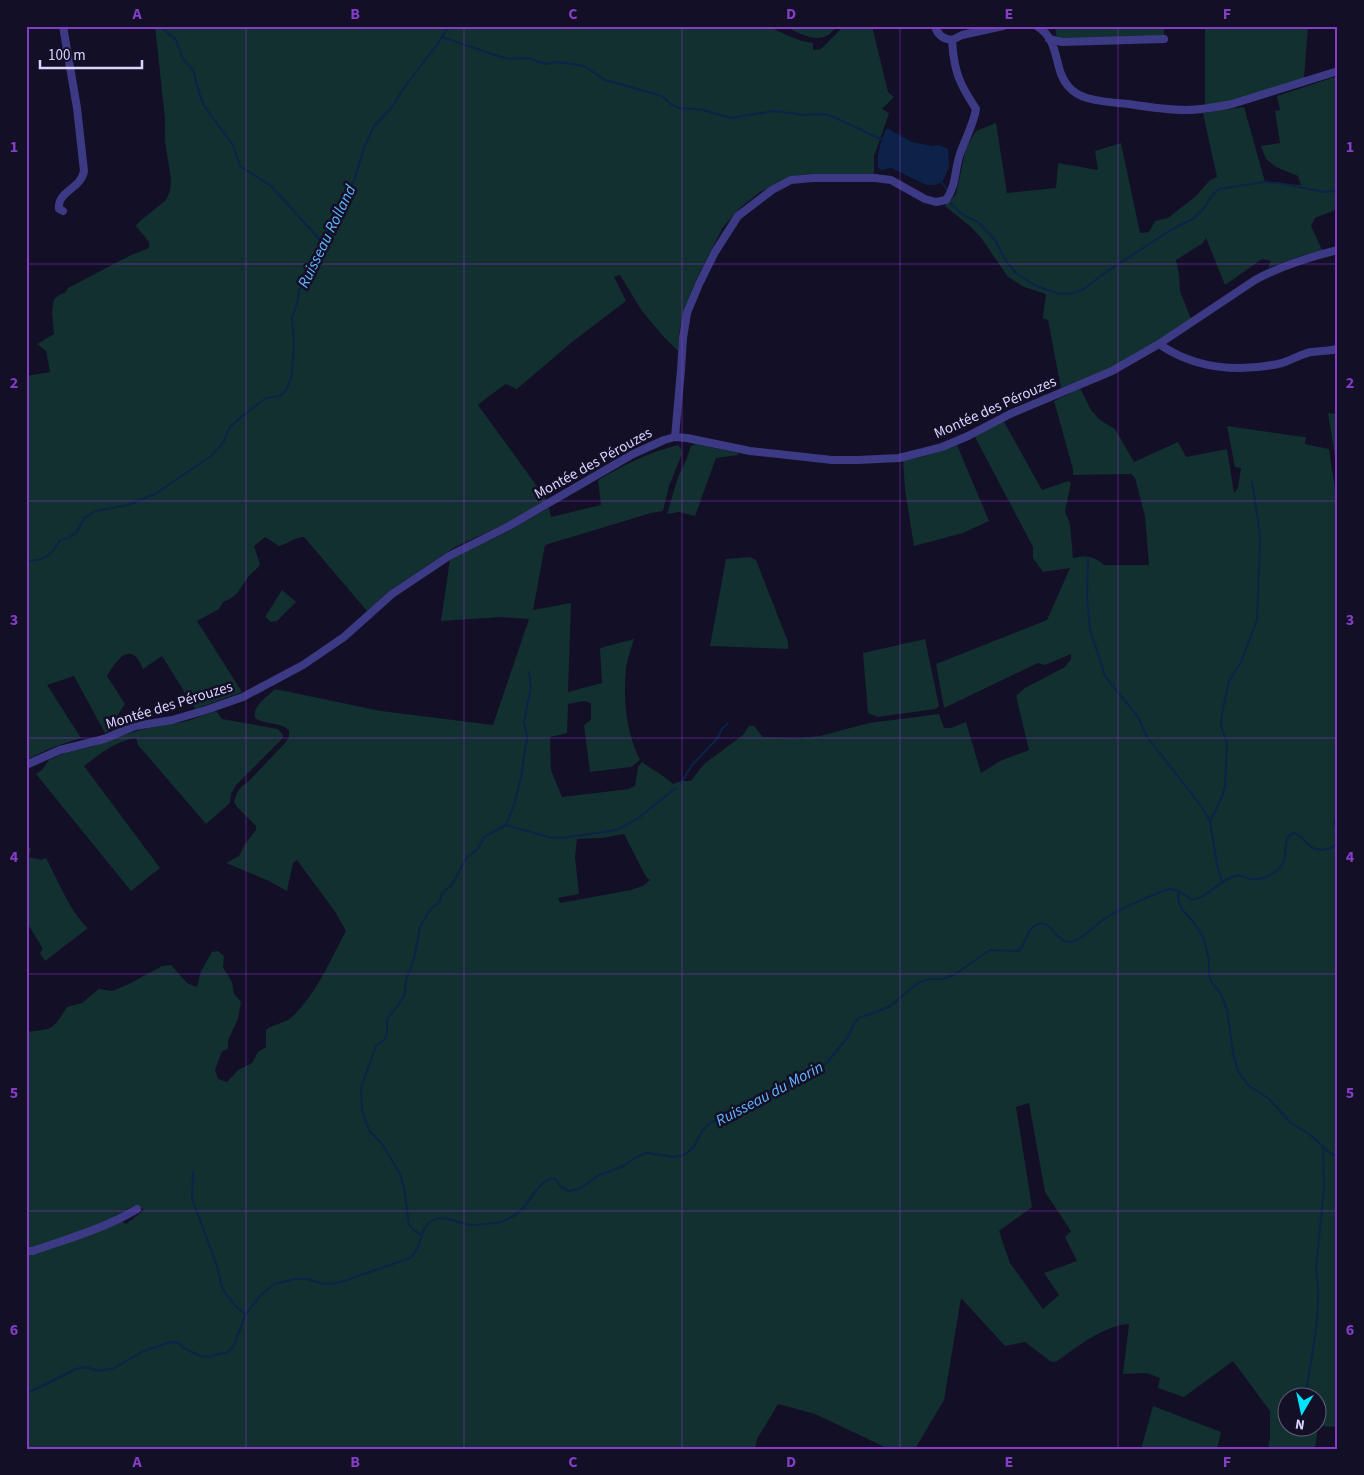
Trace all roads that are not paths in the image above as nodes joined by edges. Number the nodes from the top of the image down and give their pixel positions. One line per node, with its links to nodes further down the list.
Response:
1 (63, 26): 12 (street)
2 (935, 26): 8 (street)
3 (1003, 26): 5 (street)
4 (1037, 26): 6 (street)
5 (984, 28): 8 (street)
6 (1049, 39): 9 (street); 10 (street)
7 (1164, 39): 9 (street)
8 (952, 40): 16 (street)
9 (1062, 42): 10 (street)
10 (1055, 50): 11 (street)
11 (1338, 71)
12 (63, 211)
13 (1338, 250): 14 (street, Montée des Pérouzes)
14 (1159, 344): 15 (street); 16 (street, Montée des Pérouzes)
15 (1338, 349)
16 (675, 437): 17 (street, Montée des Pérouzes)
17 (26, 766)
18 (137, 1209): 19 (street)
19 (26, 1251)

